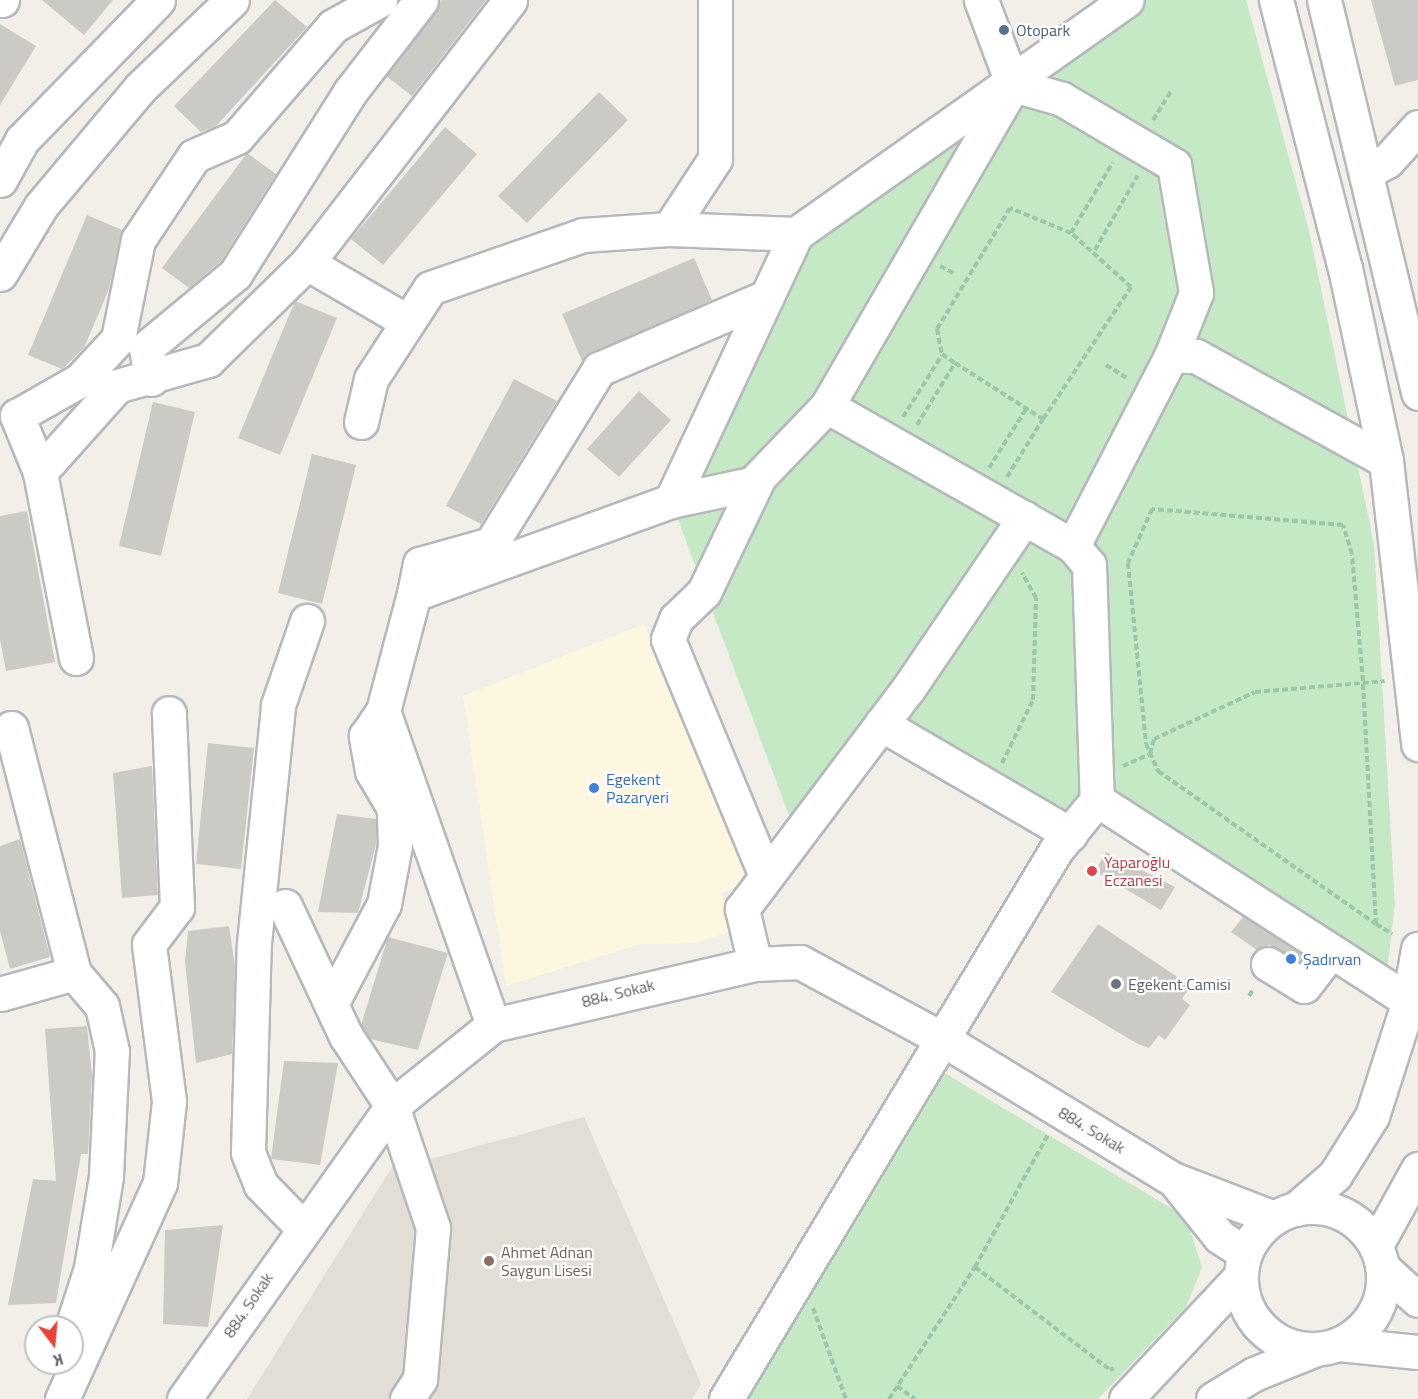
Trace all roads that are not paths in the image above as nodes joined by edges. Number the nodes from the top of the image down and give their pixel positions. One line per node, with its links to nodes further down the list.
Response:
1 (158, 0): 14 (street)
2 (232, 0): 18 (street)
3 (380, 0): 27 (street)
4 (421, 0): 22 (street)
5 (510, 0): 17 (street)
6 (715, 0): 15 (street)
7 (981, 0): 11 (street)
8 (1126, 0): 11 (street)
9 (1276, 0): 26 (street)
10 (1324, 0): 13 (street)
11 (1013, 85): 16 (street); 21 (street); 24 (street)
12 (1418, 127): 13 (street)
13 (1367, 172): 23 (street)
14 (0, 180)
15 (669, 229): 16 (street); 20 (street)
16 (796, 234): 19 (street)
17 (307, 263): 20 (street); 22 (street)
18 (0, 274)
19 (766, 297): 29 (street); 32 (street)
20 (408, 322): 25 (street)
21 (1171, 356): 26 (street); 31 (street)
22 (151, 378): 27 (street)
23 (1417, 387)
24 (826, 406): 28 (street); 30 (street)
25 (361, 422)
26 (1386, 461): 39 (street)
27 (40, 472): 34 (street)
28 (755, 483): 29 (street); 42 (street)
29 (670, 501): 32 (street)
30 (1024, 518): 31 (street); 37 (street)
31 (1073, 546): 40 (street)
32 (414, 594): 35 (street)
33 (307, 621): 59 (street)
34 (76, 658)
35 (383, 711): 51 (street); 52 (street)
36 (169, 713): 66 (street)
37 (881, 724): 41 (street); 42 (street)
38 (11, 728): 48 (street)
39 (1418, 744)
40 (1097, 801): 41 (street); 50 (street)
41 (1070, 834): 53 (street)
42 (766, 876): 46 (street)
43 (285, 906): 51 (street)
44 (1405, 942): 50 (street)
45 (1325, 959): 47 (street)
46 (755, 964): 52 (street, 884. Sokak); 53 (street, 884. Sokak)
47 (1268, 964)
48 (74, 973): 49 (street); 63 (street)
49 (0, 994)
50 (1409, 1001): 57 (street)
51 (331, 1004): 54 (street)
52 (493, 1025): 54 (street, 884. Sokak)
53 (945, 1040): 55 (street, 884. Sokak); 69 (street)
54 (392, 1106): 59 (street, 884. Sokak); 68 (street)
55 (1174, 1180): 57 (street, 884. Sokak); 61 (street, 884. Sokak)
56 (1413, 1181): 58 (street); 60 (street)
57 (1285, 1213): 60 (street); 61 (street)
58 (1418, 1222)
59 (302, 1227): 67 (street, 884. Sokak)
60 (1379, 1256): 62 (street); 64 (street)
61 (1243, 1265): 64 (street); 70 (street)
62 (1418, 1300)
63 (76, 1315)
64 (1327, 1347): 65 (street); 71 (street)
65 (1418, 1352)
66 (68, 1379)
67 (184, 1399)
68 (407, 1399)
69 (726, 1399)
70 (1126, 1399)
71 (1213, 1399)

